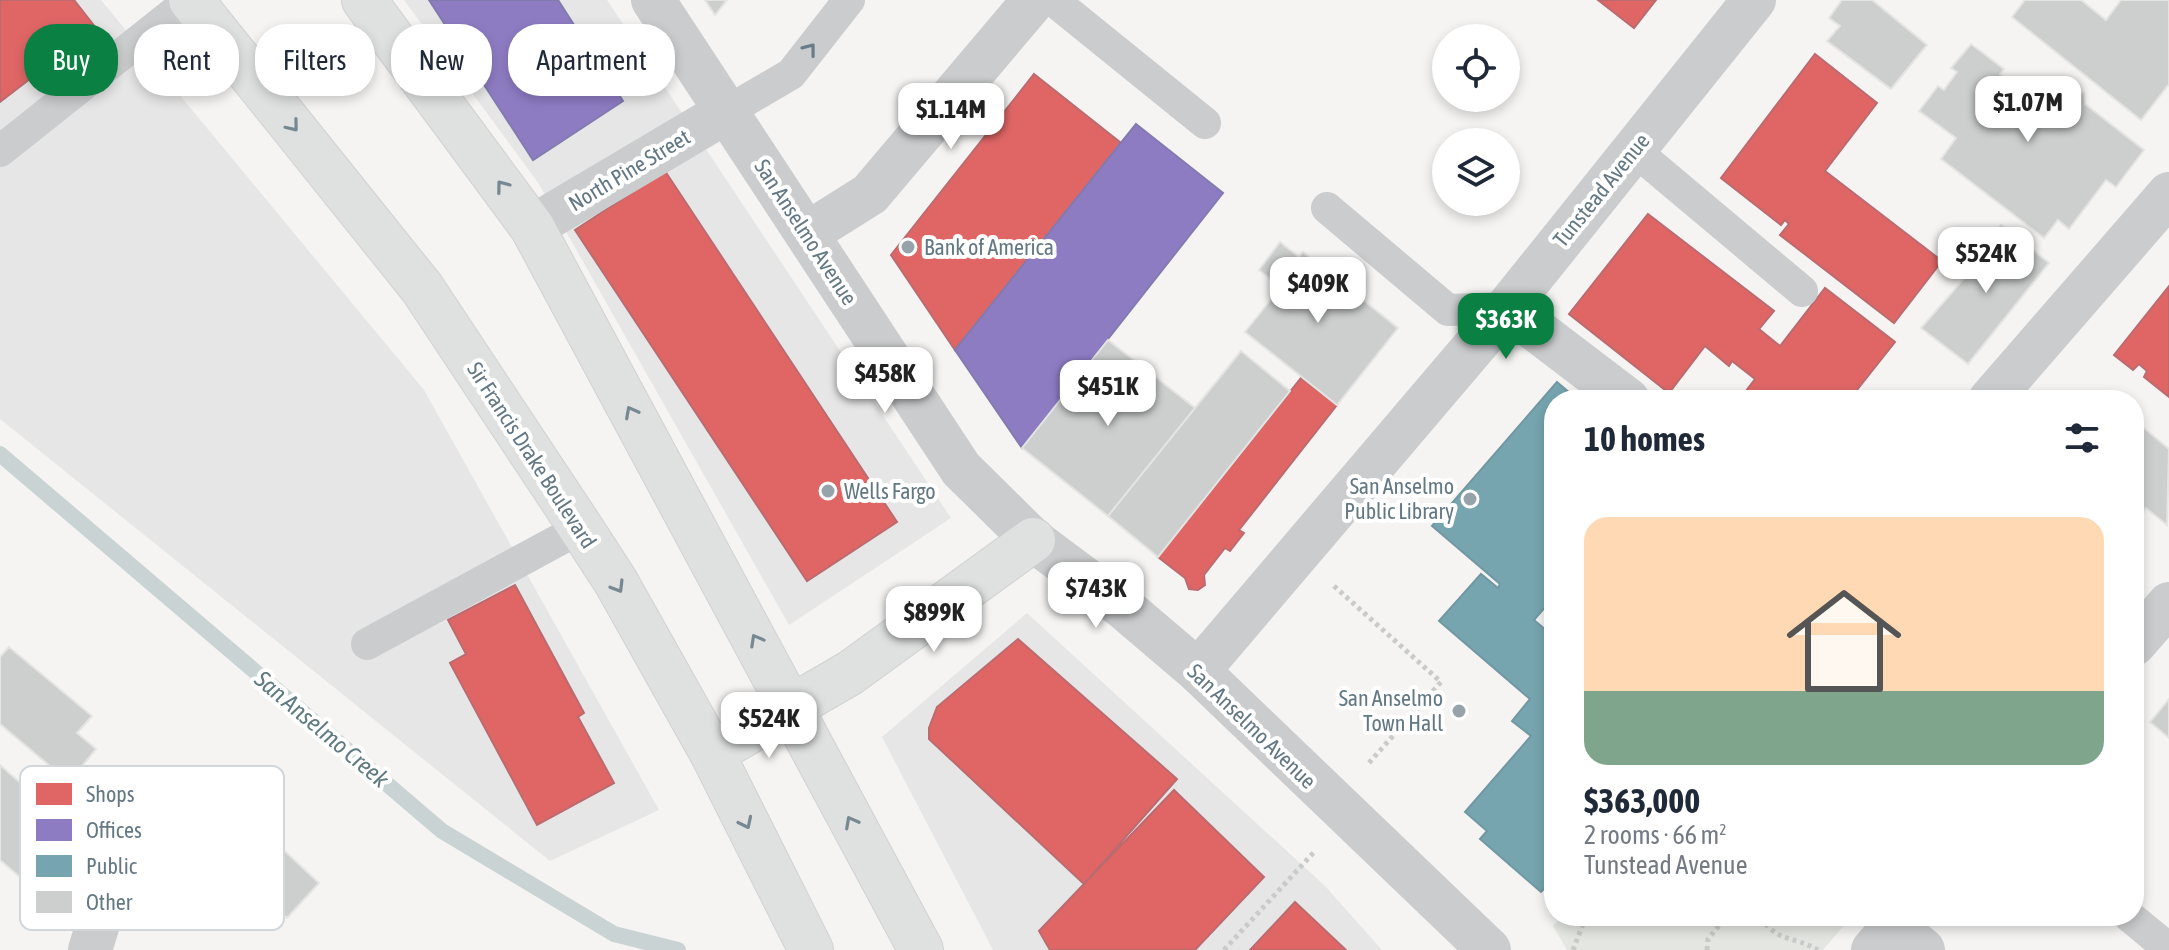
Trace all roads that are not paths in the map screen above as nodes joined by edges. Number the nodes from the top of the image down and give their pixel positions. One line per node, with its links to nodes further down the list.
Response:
1 (190, 0): 11 (lane); 20 (main road, Sir Francis Drake Boulevard, one-way to 20)
2 (364, 0): 14 (main road, one-way to 2)
3 (653, 0): 8 (street, San Anselmo Avenue)
4 (849, 0): 8 (lane, one-way to 4)
5 (1034, 0): 15 (street)
6 (1053, 0): 9 (lane)
7 (1754, 0): 10 (street, Tunstead Avenue)
8 (726, 112): 14 (street, North Pine Street); 15 (street, San Anselmo Avenue)
9 (1205, 123)
10 (1634, 150): 16 (lane); 17 (street, Tunstead Avenue)
11 (0, 151)
12 (2169, 194): 19 (street)
13 (1327, 208): 17 (lane)
14 (532, 227): 26 (main road, one-way to 14)
15 (808, 233): 21 (street, San Anselmo Avenue)
16 (1802, 291)
17 (1507, 308): 18 (street); 25 (street, Tunstead Avenue)
18 (1615, 390)
19 (1999, 390)
20 (581, 528): 24 (lane); 27 (main road, Sir Francis Drake Boulevard, one-way to 27)
21 (1033, 540): 25 (street, San Anselmo Avenue); 26 (main road)
22 (2169, 604): 23 (street)
23 (2144, 633)
24 (367, 644)
25 (1198, 671): 34 (street, San Anselmo Avenue)
26 (794, 708): 27 (main road); 33 (main road, one-way to 26)
27 (712, 753): 32 (main road, Sir Francis Drake Boulevard, one-way to 32)
28 (2141, 926): 30 (lane)
29 (96, 930): 31 (street)
30 (2169, 949)
31 (90, 950)
32 (811, 950)
33 (921, 950)
34 (1489, 950)

